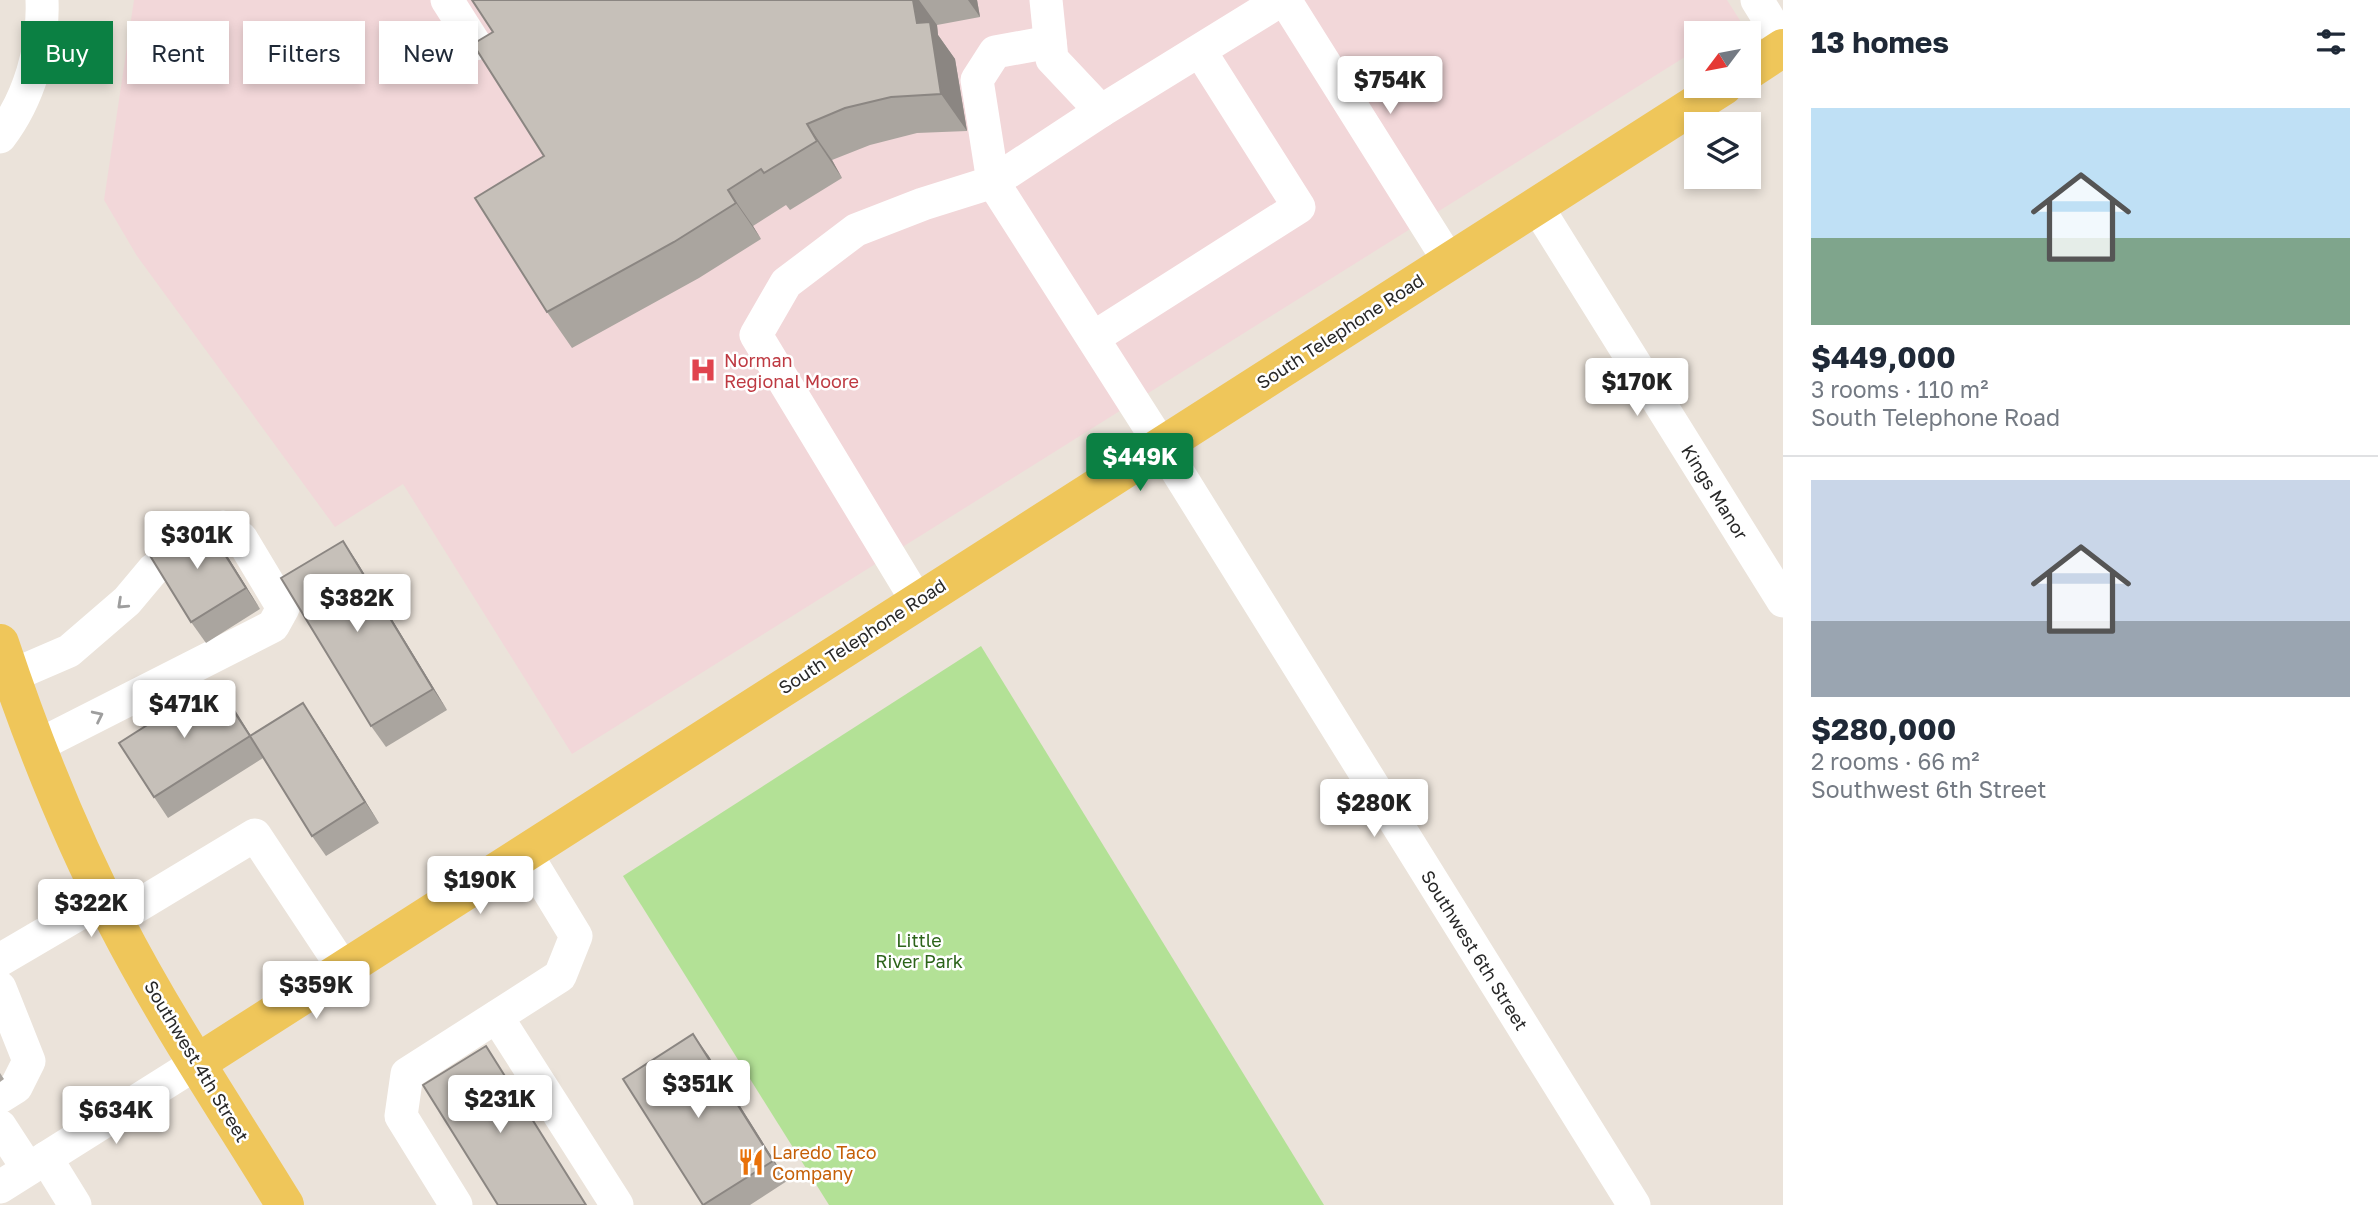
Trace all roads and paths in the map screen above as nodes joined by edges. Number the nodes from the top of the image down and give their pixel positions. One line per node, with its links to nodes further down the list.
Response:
1 (43, 0): 14 (street)
2 (447, 0): 6 (street)
3 (1046, 0): 7 (street)
4 (1283, 0): 10 (street); 17 (street)
5 (1757, 0): 8 (street)
6 (460, 21)
7 (1050, 42): 13 (street); 15 (street)
8 (1783, 42)
9 (1783, 48): 11 (main road)
10 (1200, 51): 13 (street); 18 (street)
11 (1761, 62)
12 (1705, 98): 16 (main road, South Telephone Road)
13 (1101, 111): 15 (street)
14 (0, 137)
15 (993, 182): 18 (street, Southwest 6th Street); 20 (street)
16 (1536, 205): 17 (main road, South Telephone Road); 21 (street, Kings Manor)
17 (1449, 261): 19 (main road, South Telephone Road)
18 (1093, 338): 19 (street, Southwest 6th Street)
19 (1161, 445): 20 (main road, South Telephone Road); 39 (street, Southwest 6th Street)
20 (917, 601): 24 (main road, South Telephone Road)
21 (1783, 601)
22 (5, 659): 23 (main road, Southwest 4th Street); 23 (street, one-way to 22)
23 (37, 746): 25 (main road, Southwest 4th Street)
24 (525, 852): 27 (main road, South Telephone Road); 29 (street)
25 (109, 910): 26 (street); 27 (street); 30 (main road, Southwest 4th Street)
26 (0, 960)
27 (343, 968): 30 (main road, South Telephone Road)
28 (0, 988): 31 (street)
29 (497, 1017): 37 (street); 38 (street)
30 (197, 1063): 33 (street, South Telephone Road); 36 (main road, Southwest 4th Street)
31 (0, 1097)
32 (0, 1126): 33 (street)
33 (37, 1163): 34 (street, South Telephone Road); 35 (street)
34 (0, 1186)
35 (75, 1205)
36 (285, 1205)
37 (456, 1205)
38 (617, 1205)
39 (1634, 1205)

